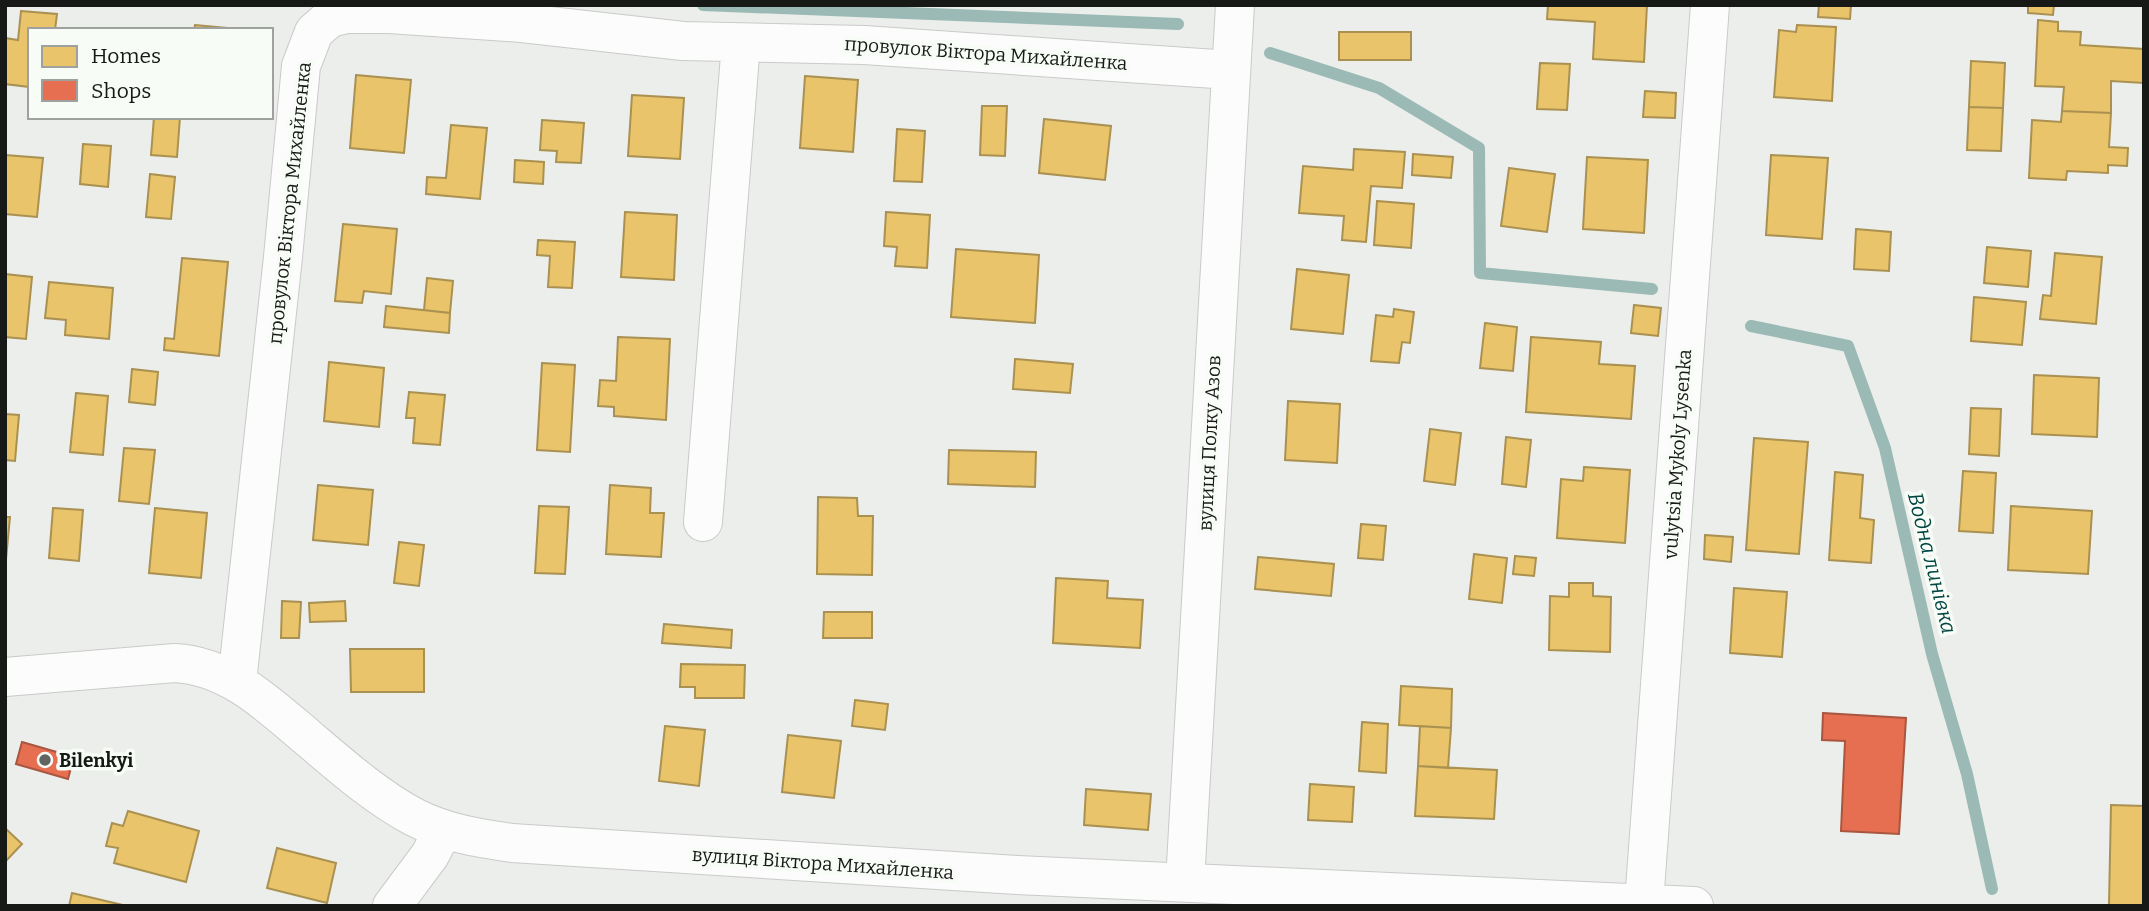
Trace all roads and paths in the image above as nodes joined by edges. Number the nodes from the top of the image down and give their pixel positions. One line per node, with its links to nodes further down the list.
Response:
1 (1235, 5): 4 (street, вулиця Полку Азов)
2 (1710, 5): 10 (street, vulytsia Mykoly Lysenka)
3 (741, 43): 4 (street, провулок Віктора Михайленка); 5 (street); 7 (street, провулок Віктора Михайленка)
4 (1230, 70): 9 (street, вулиця Полку Азов)
5 (703, 522)
6 (5, 677): 7 (street, вулиця Віктора Михайленка)
7 (237, 682): 8 (street, вулиця Віктора Михайленка)
8 (443, 830): 9 (street, вулиця Віктора Михайленка); 11 (street)
9 (1185, 882): 10 (street, вулиця Віктора Михайленка)
10 (1644, 903): 12 (street, вулиця Віктора Михайленка)
11 (392, 906)
12 (1694, 906)

